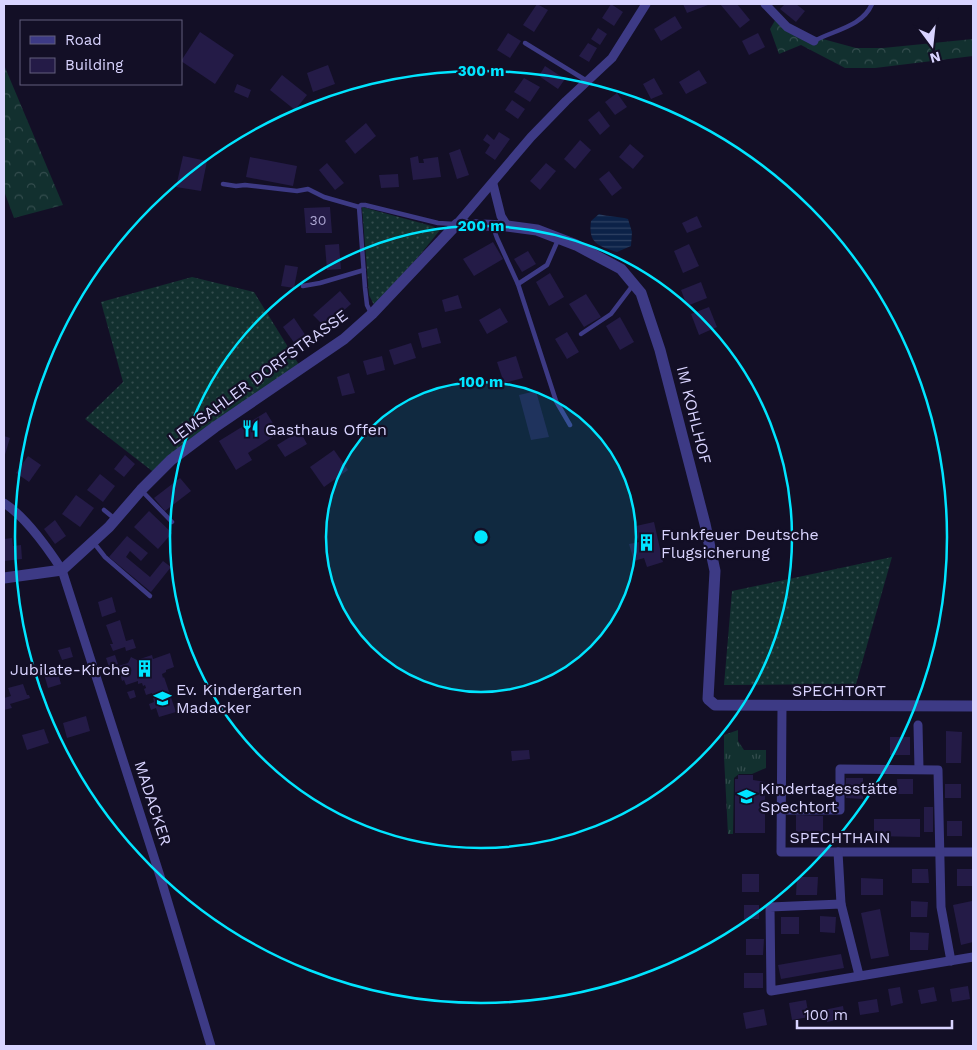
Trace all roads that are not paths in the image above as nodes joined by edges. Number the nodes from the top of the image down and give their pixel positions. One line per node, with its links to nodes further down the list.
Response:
1 (646, 4): 6 (street, LEMSAHLER DORFSTRASSE)
2 (765, 4): 4 (street)
3 (872, 4): 4 (lane)
4 (814, 41)
5 (525, 43): 6 (lane)
6 (587, 81): 8 (street, LEMSAHLER DORFSTRASSE)
7 (223, 184): 9 (lane)
8 (493, 184): 10 (street, LEMSAHLER DORFSTRASSE); 12 (street)
9 (359, 206): 10 (lane); 14 (lane)
10 (458, 224): 11 (street, IM KOHLHOF); 18 (street, LEMSAHLER DORFSTRASSE)
11 (493, 225): 12 (street, IM KOHLHOF); 15 (lane)
12 (507, 226): 13 (street, IM KOHLHOF)
13 (559, 239): 15 (lane); 16 (street, IM KOHLHOF)
14 (364, 270): 17 (lane); 18 (lane)
15 (518, 284): 20 (lane)
16 (634, 284): 19 (lane); 30 (street, IM KOHLHOF)
17 (303, 286)
18 (372, 314): 21 (street, LEMSAHLER DORFSTRASSE)
19 (581, 334)
20 (570, 425)
21 (141, 490): 24 (street, LEMSAHLER DORFSTRASSE); 25 (lane)
22 (4, 502): 27 (street, MADACKER)
23 (104, 510): 24 (lane)
24 (116, 520): 26 (street, LEMSAHLER DORFSTRASSE)
25 (172, 522)
26 (93, 542): 27 (street, LEMSAHLER DORFSTRASSE); 29 (lane)
27 (62, 570): 28 (street); 43 (street, MADACKER)
28 (4, 578)
29 (150, 596)
30 (708, 699): 31 (street, SPECHTORT)
31 (782, 706): 32 (street, SPECHTORT); 35 (street, SPECHTHAIN)
32 (973, 706)
33 (918, 725): 34 (street)
34 (919, 770): 35 (street, SPECHTHAIN); 37 (street, SPECHTHAIN)
35 (780, 810): 36 (street, SPECHTHAIN)
36 (838, 852): 37 (street, SPECHTHAIN); 39 (street)
37 (939, 852): 38 (street, SPECHTHAIN); 41 (street)
38 (973, 852)
39 (841, 904): 42 (street); 42 (street)
40 (973, 957): 41 (street)
41 (951, 961): 42 (street)
42 (860, 976)
43 (211, 1046)

